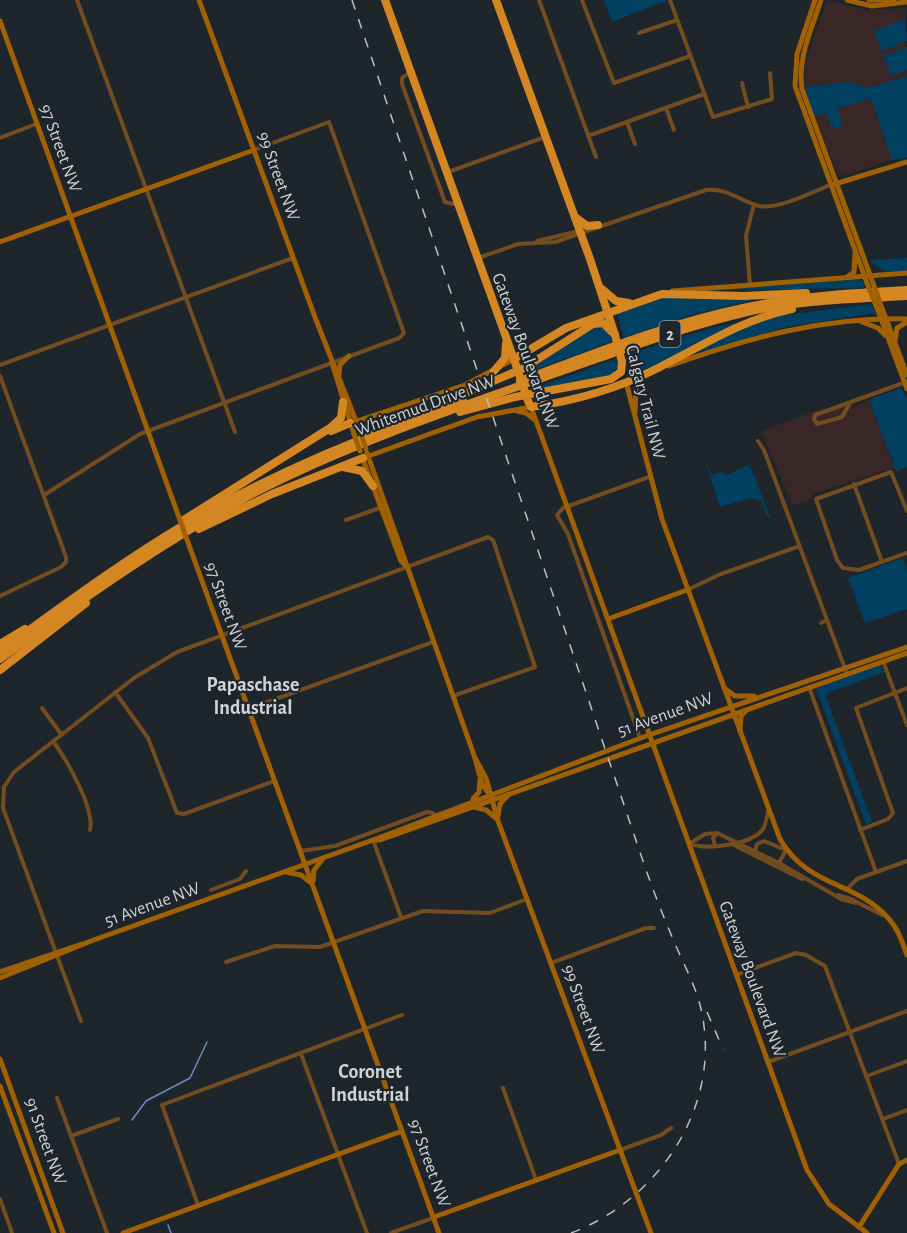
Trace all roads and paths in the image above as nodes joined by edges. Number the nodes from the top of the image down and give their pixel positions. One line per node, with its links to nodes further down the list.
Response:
1 (77, 0): 36 (street)
2 (199, 0): 31 (main road, 99 Street NW)
3 (385, 0): 18 (highway)
4 (496, 0): 27 (highway, Calgary Trail NW)
5 (539, 0): 28 (street)
6 (582, 0): 17 (street)
7 (669, 0): 14 (street)
8 (815, 0): 35 (main road)
9 (821, 0): 35 (main road)
10 (847, 0): 13 (main road)
11 (869, 0): 12 (main road)
12 (894, 0)
13 (907, 3)
14 (677, 20): 16 (street); 17 (street)
15 (0, 21): 25 (main road, 97 Street NW)
16 (639, 33)
17 (690, 56): 21 (street)
18 (410, 68): 34 (highway, Gateway Boulevard NW); 39 (street, Gateway Boulevard NW)
19 (770, 73): 22 (street)
20 (742, 83): 22 (street)
21 (704, 94): 22 (street); 23 (street)
22 (748, 107)
23 (666, 108): 24 (street); 26 (street)
24 (627, 122): 28 (street); 30 (street)
25 (36, 124): 29 (street); 40 (main road, 97 Street NW)
26 (674, 130)
27 (546, 136): 34 (street); 41 (highway, Calgary Trail NW)
28 (588, 136): 32 (street)
29 (0, 138)
30 (635, 144)
31 (254, 150): 36 (main road); 48 (main road, 99 Street NW); 73 (street)
32 (596, 157)
33 (907, 162): 35 (main road)
34 (446, 172): 39 (highway, Gateway Boulevard NW)
35 (833, 184): 38 (street); 46 (main road); 49 (main road)
36 (145, 189): 40 (main road); 55 (street)
37 (742, 198): 38 (street); 42 (street); 43 (street)
38 (754, 204): 42 (street)
39 (458, 205): 47 (highway, Gateway Boulevard NW)
40 (70, 216): 45 (main road); 69 (main road, 97 Street NW)
41 (574, 216): 43 (highway); 44 (highway, Calgary Trail NW)
42 (750, 216): 54 (street)
43 (600, 225): 44 (street)
44 (580, 232): 47 (street); 56 (highway, Calgary Trail NW)
45 (0, 242)
46 (856, 253): 52 (main road); 53 (main road)
47 (477, 257): 71 (highway, Gateway Boulevard NW)
48 (293, 258): 58 (street); 76 (main road, 99 Street NW)
49 (865, 263): 51 (main road); 52 (main road)
50 (907, 273): 51 (main road)
51 (886, 275): 52 (main road)
52 (867, 276): 53 (main road); 66 (main road, bridge)
53 (846, 278): 54 (main road)
54 (750, 285): 59 (main road)
55 (181, 286): 58 (street); 62 (street)
56 (600, 286): 64 (highway); 65 (highway, Calgary Trail NW)
57 (907, 290): 60 (highway, Whitemud Drive NW / 2)
58 (196, 294): 62 (street)
59 (663, 294): 60 (highway); 64 (highway)
60 (835, 294): 93 (highway, Whitemud Drive NW / 2)
61 (907, 296): 63 (highway, Whitemud Drive NW / 2)
62 (186, 297): 69 (street); 85 (street)
63 (822, 301): 79 (highway); 93 (highway, Whitemud Drive NW / 2)
64 (634, 303): 65 (highway)
65 (608, 313): 70 (highway, Calgary Trail NW); 74 (highway)
66 (882, 313): 67 (main road); 68 (main road); 72 (main road)
67 (907, 319): 72 (main road)
68 (846, 321): 72 (main road); 79 (main road)
69 (110, 325): 77 (street); 94 (main road, 97 Street NW)
70 (615, 335): 75 (highway, Calgary Trail NW, bridge); 93 (highway)
71 (506, 338): 74 (highway, Gateway Boulevard NW); 78 (highway)
72 (893, 344): 80 (main road); 84 (main road)
73 (349, 356): 76 (street); 82 (main road)
74 (515, 362): 78 (main road); 88 (highway, Gateway Boulevard NW, bridge)
75 (622, 362): 83 (highway, Calgary Trail NW); 93 (highway)
76 (332, 363): 82 (main road, 99 Street NW); 85 (street); 86 (main road, 99 Street NW)
77 (0, 365)
78 (494, 371): 91 (main road)
79 (651, 371): 83 (highway); 90 (main road)
80 (907, 375)
81 (0, 376): 105 (street)
82 (339, 376): 91 (main road, 99 Street NW)
83 (626, 380): 88 (highway); 90 (main road, Calgary Trail NW)
84 (906, 385): 87 (street)
85 (225, 402): 94 (street); 95 (street)
86 (343, 402): 91 (main road, 99 Street NW); 97 (highway)
87 (850, 403): 87 (street)
88 (530, 404): 89 (main road); 92 (main road, Gateway Boulevard NW)
89 (497, 412): 92 (main road); 98 (main road)
90 (634, 417): 102 (main road, Calgary Trail NW)
91 (353, 422): 97 (highway); 99 (main road, 99 Street NW, bridge)
92 (536, 422): 107 (main road, Gateway Boulevard NW)
93 (408, 423): 110 (highway, Whitemud Drive NW); 111 (highway, Whitemud Drive NW)
94 (149, 430): 105 (street); 125 (main road, 97 Street NW, bridge)
95 (235, 432)
96 (758, 441): 112 (street)
97 (306, 444): 111 (highway)
98 (386, 450): 99 (main road); 101 (main road)
99 (364, 454): 100 (highway); 101 (main road, 99 Street NW); 104 (main road, 99 Street NW)
100 (339, 467): 104 (highway); 110 (highway)
101 (375, 473): 106 (main road, 99 Street NW)
102 (649, 477): 107 (street); 119 (main road, Calgary Trail NW)
103 (854, 484): 108 (street); 114 (street); 114 (street)
104 (374, 486): 106 (main road, 99 Street NW)
105 (44, 495): 120 (street)
106 (384, 506): 109 (street); 115 (main road, 99 Street NW)
107 (567, 507): 116 (main road, Gateway Boulevard NW); 117 (street, Gateway Boulevard NW)
108 (907, 511)
109 (346, 520)
110 (170, 541): 118 (highway, Whitemud Drive NW)
111 (153, 544): 123 (highway, Whitemud Drive NW)
112 (800, 546): 119 (street); 122 (street)
113 (907, 553): 114 (street)
114 (882, 562)
115 (406, 566): 125 (street); 126 (main road, 99 Street NW); 142 (street)
116 (590, 569): 117 (street); 121 (main road, Gateway Boulevard NW)
117 (581, 572): 132 (street, Gateway Boulevard NW)
118 (104, 584): 134 (highway, Whitemud Drive NW); 135 (highway)
119 (687, 590): 121 (main road); 138 (main road, Calgary Trail NW)
120 (0, 596)
121 (608, 619): 130 (main road, Gateway Boulevard NW)
122 (827, 620): 124 (street); 136 (street)
123 (43, 621): 127 (highway); 129 (highway, Whitemud Drive NW)
124 (821, 623)
125 (220, 634): 140 (street); 147 (main road, 97 Street NW)
126 (433, 642): 142 (main road, 99 Street NW); 147 (street)
127 (0, 644)
128 (907, 646): 133 (main road, 51 Avenue NW)
129 (0, 651)
130 (620, 653): 132 (street); 148 (main road, Gateway Boulevard NW)
131 (907, 653): 133 (main road, 51 Avenue NW)
132 (612, 656): 150 (street, Gateway Boulevard NW)
133 (882, 658): 136 (main road, 51 Avenue NW); 141 (street)
134 (0, 659)
135 (0, 670)
136 (846, 671): 137 (main road, 51 Avenue NW)
137 (808, 684): 143 (main road, 51 Avenue NW); 146 (main road, 51 Avenue NW); 169 (street)
138 (723, 687): 143 (main road); 144 (main road, Calgary Trail NW)
139 (907, 688): 141 (street)
140 (116, 692): 153 (street); 161 (street)
141 (895, 692): 151 (street); 169 (street)
142 (453, 696): 160 (main road, 99 Street NW)
143 (761, 696): 144 (main road, 51 Avenue NW)
144 (730, 707): 149 (main road, Calgary Trail NW); 154 (main road, 51 Avenue NW)
145 (42, 708): 153 (street)
146 (751, 708): 149 (main road, 51 Avenue NW); 152 (main road)
147 (248, 709): 161 (main road, 97 Street NW)
148 (641, 714): 150 (street); 154 (main road, Gateway Boulevard NW)
149 (732, 714): 152 (main road, Calgary Trail NW); 157 (main road, 51 Avenue NW)
150 (633, 717): 155 (street, Gateway Boulevard NW)
151 (907, 724)
152 (740, 733): 165 (main road, Calgary Trail NW)
153 (61, 734): 156 (street)
154 (649, 735): 155 (main road, 51 Avenue NW); 157 (main road, Gateway Boulevard NW)
155 (640, 738): 158 (main road); 162 (main road, 51 Avenue NW)
156 (53, 741): 168 (street); 199 (street)
157 (652, 742): 158 (main road, 51 Avenue NW); 159 (main road, Gateway Boulevard NW)
158 (633, 749): 159 (main road); 162 (main road, 51 Avenue NW)
159 (656, 754): 174 (main road, Gateway Boulevard NW)
160 (483, 778): 162 (main road); 163 (main road, 99 Street NW); 164 (main road)
161 (274, 781): 178 (main road, 97 Street NW)
162 (508, 790): 163 (main road, 51 Avenue NW); 167 (main road)
163 (490, 797): 164 (main road, 51 Avenue NW); 167 (main road, 99 Street NW)
164 (470, 804): 166 (main road, 51 Avenue NW); 167 (main road)
165 (768, 811): 173 (street); 177 (main road, Calgary Trail NW)
166 (436, 817): 172 (main road, 51 Avenue NW); 178 (street, 51 Avenue NW)
167 (498, 821): 194 (main road, 99 Street NW)
168 (90, 830)
169 (860, 830): 187 (street)
170 (717, 833): 171 (street); 174 (street); 175 (street)
171 (723, 835): 173 (street); 175 (street)
172 (373, 840): 179 (main road, 51 Avenue NW); 195 (street)
173 (737, 842): 175 (street); 176 (street)
174 (689, 844): 175 (street); 204 (main road, Gateway Boulevard NW)
175 (720, 845): 180 (street)
176 (755, 850): 177 (street, Calgary Trail NW); 180 (street); 182 (street)
177 (786, 850): 182 (street); 192 (main road, Calgary Trail NW)
178 (300, 851): 183 (main road, 97 Street NW)
179 (324, 858): 183 (main road, 51 Avenue NW); 190 (main road)
180 (755, 858): 184 (street)
181 (907, 861): 187 (street)
182 (779, 863): 184 (street); 188 (street)
183 (305, 865): 186 (main road, 51 Avenue NW); 190 (main road, 97 Street NW)
184 (775, 868): 188 (street)
185 (246, 870): 189 (street, 51 Avenue NW)
186 (285, 872): 190 (main road); 193 (main road, 51 Avenue NW)
187 (876, 872): 192 (street)
188 (806, 880): 196 (street)
189 (224, 885): 191 (street, 51 Avenue NW); 193 (street, 51 Avenue NW)
190 (313, 885): 198 (main road, 97 Street NW)
191 (211, 890)
192 (845, 891): 196 (main road, Calgary Trail NW)
193 (227, 893): 199 (main road, 51 Avenue NW)
194 (527, 899): 195 (street); 202 (main road, 99 Street NW)
195 (401, 917): 198 (street)
196 (893, 923): 200 (main road)
197 (654, 928): 202 (street)
198 (334, 943): 201 (street); 209 (main road, 97 Street NW)
199 (56, 954): 203 (main road, 51 Avenue NW); 205 (main road, 51 Avenue NW); 208 (street)
200 (907, 955)
201 (226, 962)
202 (551, 963): 225 (main road, 99 Street NW)
203 (0, 971)
204 (736, 975): 210 (street); 214 (main road, Gateway Boulevard NW)
205 (0, 978)
206 (907, 1011): 210 (street)
207 (402, 1015): 209 (street)
208 (81, 1021)
209 (366, 1031): 211 (street); 223 (main road, 97 Street NW)
210 (850, 1032): 214 (street); 215 (street)
211 (301, 1054): 226 (street); 233 (street)
212 (0, 1059): 238 (main road, 91 Street NW)
213 (907, 1060): 215 (street)
214 (768, 1062): 235 (main road, Gateway Boulevard NW)
215 (867, 1076): 221 (street)
216 (0, 1086): 237 (main road, 91 Street NW)
217 (503, 1088): 231 (street)
218 (57, 1098): 224 (street)
219 (907, 1110): 221 (street)
220 (118, 1119): 224 (street)
221 (883, 1119): 229 (street)
222 (671, 1128): 225 (street)
223 (402, 1131): 226 (main road); 234 (main road, 97 Street NW)
224 (71, 1136): 239 (street)
225 (620, 1150): 227 (main road); 230 (main road, 99 Street NW)
226 (338, 1155): 233 (main road); 241 (street)
227 (604, 1155): 230 (main road); 231 (main road)
228 (907, 1160): 229 (main road)
229 (899, 1164): 235 (main road)
230 (625, 1165): 244 (main road, 99 Street NW)
231 (536, 1180): 234 (main road)
232 (0, 1199): 236 (street)
233 (198, 1205): 240 (main road)
234 (434, 1217): 242 (street); 243 (main road, 97 Street NW)
235 (858, 1227): 245 (main road, Gateway Boulevard NW)
236 (12, 1233)
237 (56, 1233)
238 (63, 1233)
239 (107, 1233)
240 (123, 1233)
241 (367, 1233)
242 (391, 1233)
243 (440, 1233)
244 (651, 1233)
245 (867, 1233)

